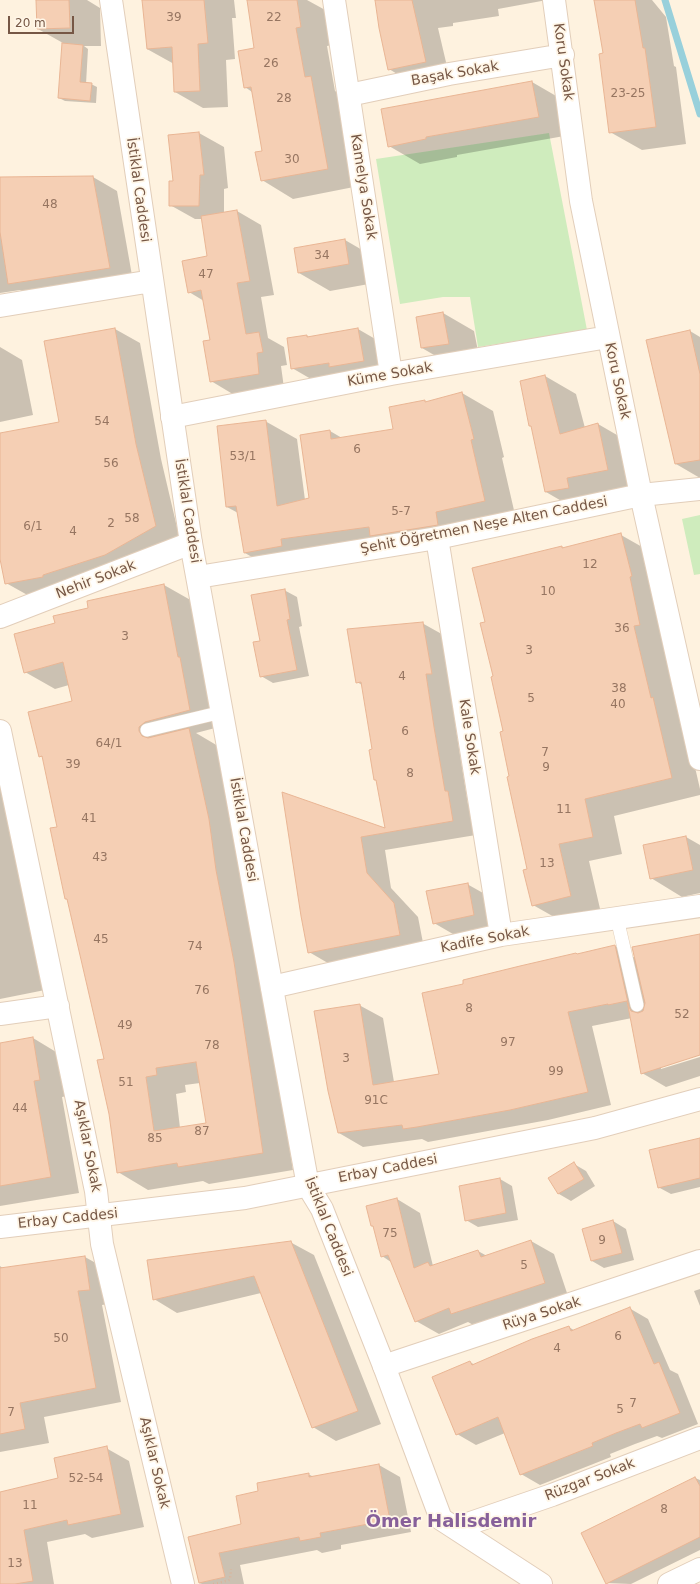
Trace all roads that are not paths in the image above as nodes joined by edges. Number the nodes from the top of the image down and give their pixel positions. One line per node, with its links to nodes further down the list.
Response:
1 (111, 0): 6 (street, İstiklal Caddesi)
2 (334, 0): 5 (street, Kamelya Sokak)
3 (554, 0): 4 (street, Koru Sokak)
4 (563, 55): 5 (street, Başak Sokak); 8 (street, Koru Sokak)
5 (349, 95): 9 (street, Kamelya Sokak)
6 (152, 281): 7 (street); 10 (street, İstiklal Caddesi)
7 (0, 306)
8 (608, 337): 9 (street, Küme Sokak); 12 (street, Koru Sokak)
9 (391, 374): 10 (street, Küme Sokak)
10 (172, 416): 14 (street, İstiklal Caddesi)
11 (700, 489): 12 (street, Şehit Öğretmen Neşe Alten Caddesi)
12 (641, 495): 13 (street, Şehit Öğretmen Neşe Alten Caddesi); 20 (street, Koru Sokak)
13 (437, 538): 15 (street, Şehit Öğretmen Neşe Alten Caddesi); 23 (street, Kale Sokak)
14 (191, 543): 15 (street, İstiklal Caddesi); 16 (street, Nehir Sokak)
15 (198, 577): 17 (street, İstiklal Caddesi)
16 (0, 617)
17 (222, 712): 18 (lane); 24 (street, İstiklal Caddesi)
18 (147, 730)
19 (0, 731): 26 (street, Aşıklar Sokak)
20 (700, 759)
21 (700, 906): 22 (street, Kadife Sokak)
22 (617, 918): 23 (street, Kadife Sokak); 25 (lane)
23 (501, 935): 24 (street, Kadife Sokak)
24 (272, 987): 29 (street, İstiklal Caddesi)
25 (637, 1005)
26 (58, 1006): 27 (street); 30 (street, Aşıklar Sokak)
27 (0, 1014)
28 (700, 1099): 29 (street, Erbay Caddesi)
29 (308, 1186): 30 (street, Erbay Caddesi); 33 (street, İstiklal Caddesi)
30 (100, 1216): 31 (street, Erbay Caddesi); 38 (street, Aşıklar Sokak)
31 (0, 1227)
32 (700, 1262): 33 (street, Rüya Sokak)
33 (384, 1366): 35 (street, İstiklal Caddesi)
34 (700, 1438): 35 (street, Rüzgar Sokak)
35 (456, 1528): 37 (street, İstiklal Caddesi)
36 (700, 1569): 39 (street)
37 (531, 1581)
38 (178, 1583)
39 (669, 1584)

